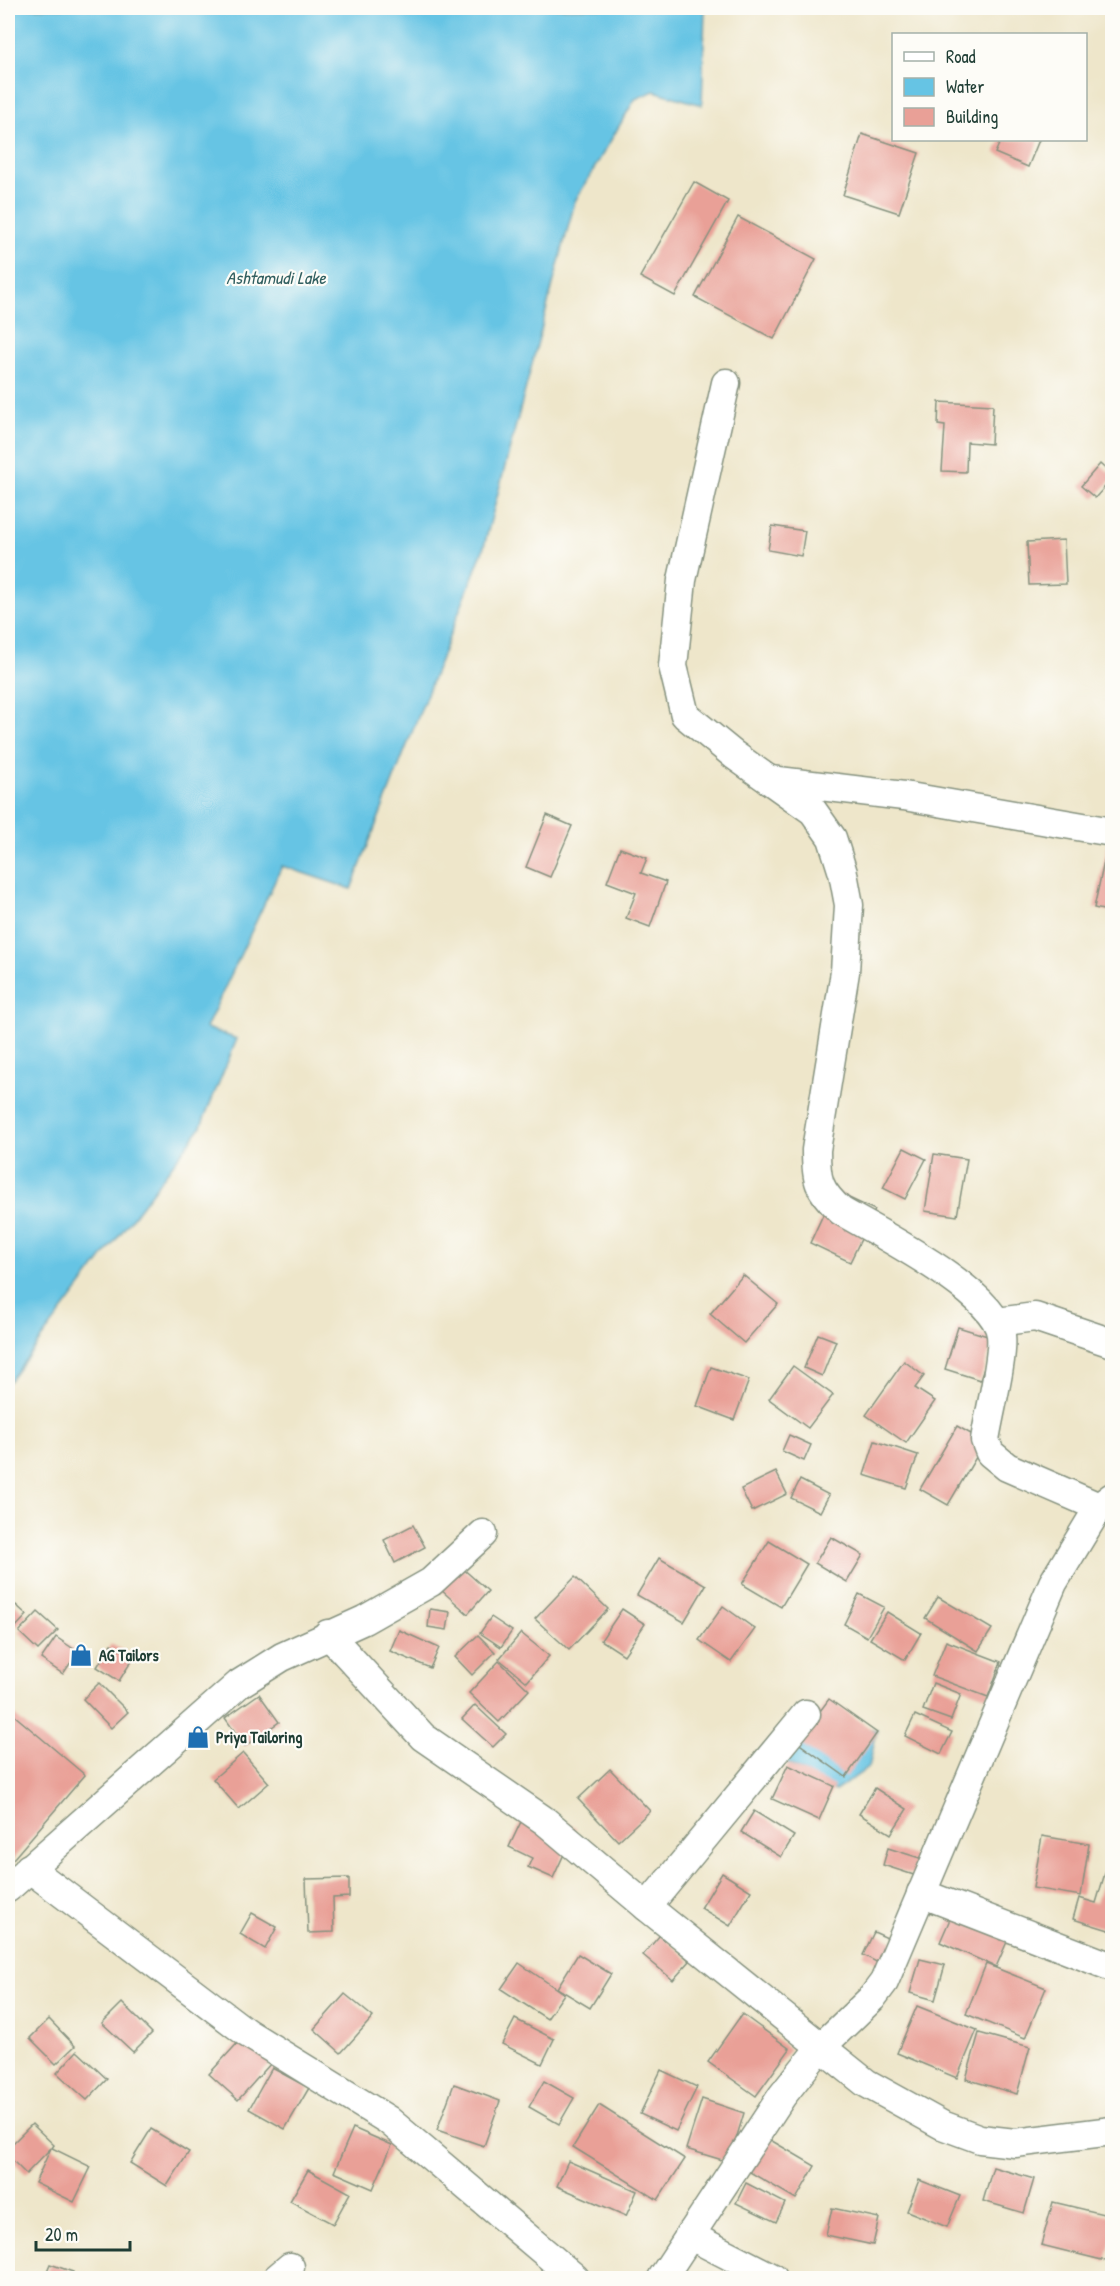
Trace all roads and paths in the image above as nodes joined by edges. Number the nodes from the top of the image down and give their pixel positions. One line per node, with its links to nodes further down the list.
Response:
1 (726, 383): 2 (street)
2 (768, 779): 3 (street); 4 (street)
3 (1113, 832)
4 (997, 1322): 5 (street); 6 (street)
5 (1113, 1343)
6 (1106, 1502): 12 (street)
7 (483, 1534): 8 (street)
8 (328, 1634): 10 (street); 13 (street)
9 (806, 1714): 13 (street)
10 (29, 1868): 11 (street); 18 (street)
11 (8, 1888)
12 (921, 1893): 14 (street); 15 (street)
13 (647, 1907): 15 (street)
14 (1113, 1967)
15 (820, 2048): 16 (street); 17 (street)
16 (1113, 2131)
17 (689, 2235): 19 (street); 20 (street)
18 (575, 2278)
19 (662, 2278)
20 (773, 2278)

